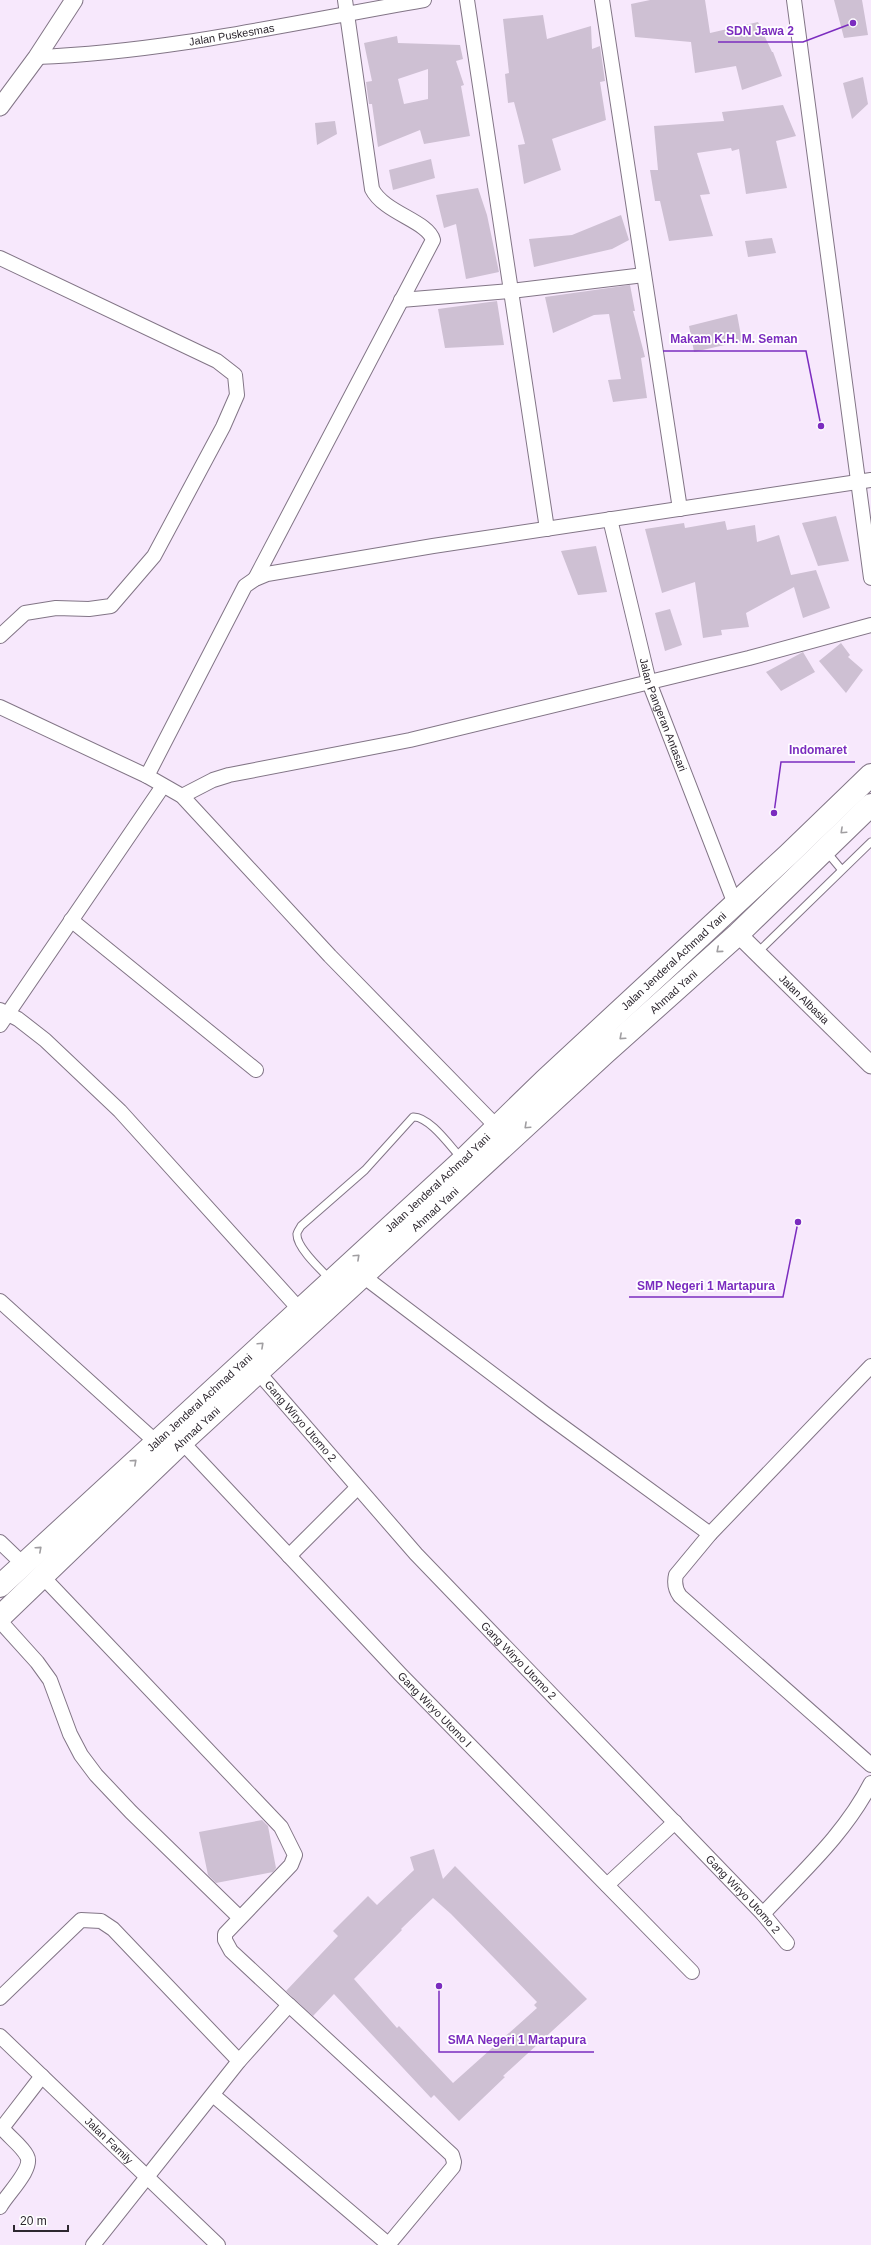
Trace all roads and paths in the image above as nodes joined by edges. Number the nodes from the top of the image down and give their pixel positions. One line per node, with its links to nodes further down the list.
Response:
1 (74, 0): 7 (street)
2 (424, 0): 6 (street, Jalan Puskesmas)
3 (467, 0): 11 (street)
4 (602, 0): 10 (street)
5 (794, 0): 13 (street)
6 (347, 6): 7 (street, Jalan Puskesmas); 12 (street)
7 (37, 57): 8 (street)
8 (0, 107)
9 (0, 258): 20 (street)
10 (644, 275): 11 (street); 14 (street)
11 (511, 291): 12 (street); 16 (street)
12 (401, 300): 18 (street)
13 (865, 481): 14 (street); 17 (street)
14 (680, 509): 15 (street)
15 (610, 519): 16 (street); 21 (street, Jalan Pangeran Antasari)
16 (547, 529): 18 (street)
17 (871, 578)
18 (255, 579): 23 (street)
19 (871, 625): 21 (street)
20 (0, 636)
21 (649, 682): 26 (street); 31 (street, Jalan Pangeran Antasari)
22 (0, 707): 23 (street)
23 (147, 776): 25 (street)
24 (870, 779): 27 (highway, Jalan Jenderal Achmad Yani)
25 (164, 786): 26 (street); 32 (street)
26 (182, 796): 38 (street)
27 (861, 804): 29 (highway, Ahmad Yani, one-way to 29); 31 (highway, Jalan Jenderal Achmad Yani)
28 (871, 842): 30 (lane)
29 (824, 849): 30 (lane); 33 (highway, Ahmad Yani)
30 (841, 869): 34 (lane)
31 (735, 904): 38 (highway, Jalan Jenderal Achmad Yani)
32 (71, 920): 35 (street); 37 (street)
33 (738, 934): 34 (street, Jalan Albasia); 40 (highway, Ahmad Yani, one-way to 40)
34 (758, 952): 36 (street, Jalan Albasia)
35 (2, 1016): 43 (street)
36 (871, 1065)
37 (256, 1070)
38 (497, 1127): 39 (highway, Jalan Jenderal Achmad Yani)
39 (463, 1160): 41 (highway, Jalan Jenderal Achmad Yani, one-way to 39); 41 (lane)
40 (362, 1276): 41 (highway, Ahmad Yani); 49 (street)
41 (338, 1287): 43 (highway, Jalan Jenderal Achmad Yani); 45 (highway, Ahmad Yani)
42 (0, 1301): 46 (street)
43 (300, 1310): 46 (highway, Jalan Jenderal Achmad Yani, one-way to 43)
44 (871, 1366): 49 (street)
45 (258, 1372): 47 (highway, Ahmad Yani); 48 (street, Gang Wiryo Utomo 2)
46 (156, 1442): 52 (highway, Jalan Jenderal Achmad Yani, one-way to 46)
47 (182, 1442): 51 (street, Gang Wiryo Utomo I); 53 (highway, Ahmad Yani)
48 (357, 1488): 51 (street); 59 (street, Gang Wiryo Utomo 2)
49 (710, 1534): 57 (street)
50 (0, 1542): 52 (street)
51 (289, 1556): 60 (street, Gang Wiryo Utomo I)
52 (23, 1564): 54 (highway, Jalan Jenderal Achmad Yani)
53 (43, 1577): 55 (highway, Ahmad Yani); 62 (street)
54 (0, 1586)
55 (0, 1617)
56 (0, 1621): 62 (street)
57 (871, 1765)
58 (871, 1783): 61 (street)
59 (675, 1822): 60 (street); 61 (street, Gang Wiryo Utomo 2)
60 (607, 1885): 64 (street, Gang Wiryo Utomo I)
61 (763, 1914): 63 (street, Gang Wiryo Utomo 2)
62 (239, 1917): 66 (street)
63 (787, 1943)
64 (692, 1972)
65 (0, 1998): 68 (street)
66 (289, 2005): 68 (street); 76 (street)
67 (0, 2036): 69 (street, Jalan Family)
68 (239, 2061): 70 (street)
69 (42, 2076): 71 (street); 72 (street, Jalan Family)
70 (213, 2095): 72 (street); 76 (street)
71 (1, 2127): 73 (street)
72 (148, 2178): 74 (street); 75 (street, Jalan Family)
73 (0, 2207)
74 (93, 2245)
75 (218, 2245)
76 (388, 2245)

